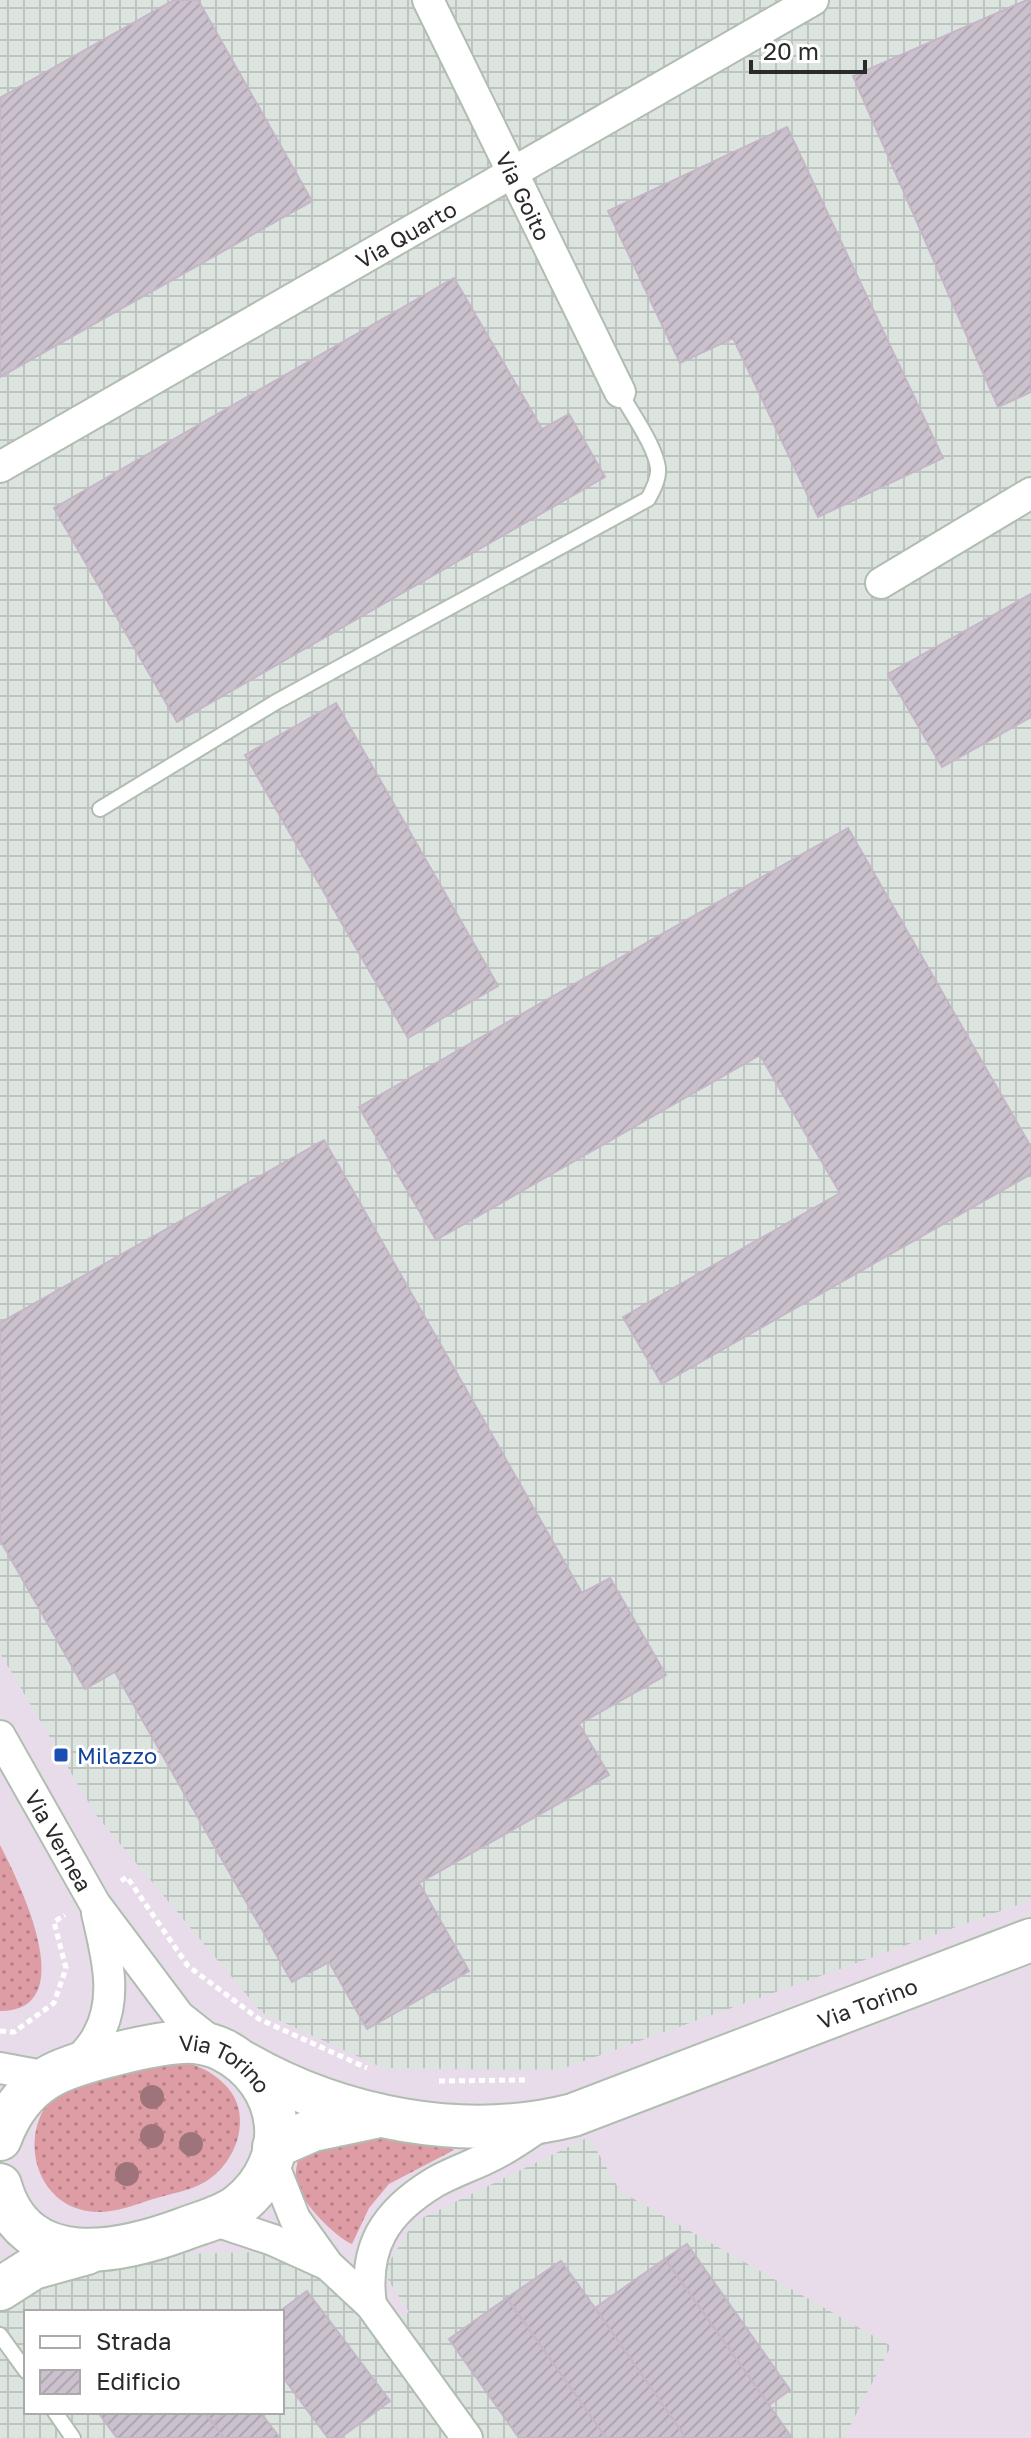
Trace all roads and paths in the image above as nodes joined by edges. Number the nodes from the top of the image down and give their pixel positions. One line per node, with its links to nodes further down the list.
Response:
1 (428, 0): 3 (street, Via Goito)
2 (813, 0): 3 (street, Via Quarto)
3 (512, 172): 4 (street, Via Goito); 5 (street, Via Quarto)
4 (620, 392): 8 (lane)
5 (0, 467)
6 (1031, 493): 7 (street)
7 (881, 583)
8 (100, 809)
9 (0, 1736): 10 (street, Via Vernea)
10 (94, 1901): 12 (path); 13 (street); 15 (street); 16 (path)
11 (1031, 1940): 20 (main road, Via Torino)
12 (0, 2031)
13 (232, 2056): 15 (main road, Via Torino); 19 (main road); 22 (main road, Via Torino)
14 (0, 2068): 15 (street)
15 (61, 2071): 21 (main road, Via Torino)
16 (380, 2074)
17 (532, 2080): 18 (path)
18 (425, 2081)
19 (380, 2116): 20 (main road, Via Torino); 22 (main road)
20 (548, 2121): 28 (street)
21 (0, 2139)
22 (273, 2154): 24 (main road); 26 (street)
23 (1, 2198): 25 (main road)
24 (210, 2219): 25 (main road); 26 (street)
25 (98, 2250): 27 (main road)
26 (328, 2265): 28 (street)
27 (0, 2289)
28 (371, 2305): 33 (street)
29 (0, 2335): 30 (lane)
30 (24, 2368)
31 (56, 2414): 32 (lane)
32 (73, 2438)
33 (467, 2438)

